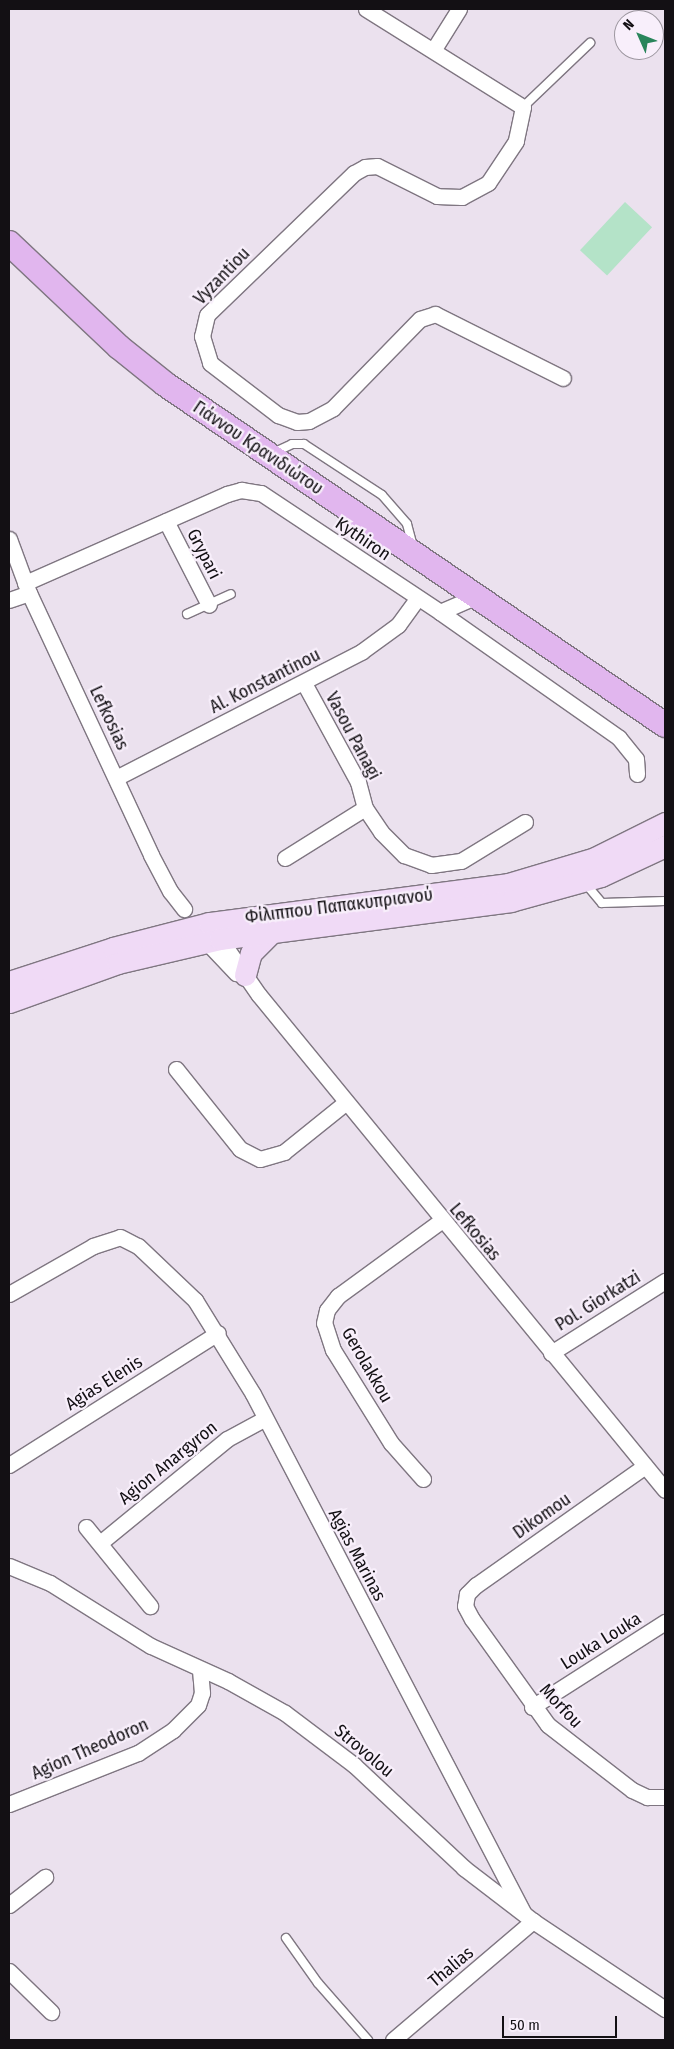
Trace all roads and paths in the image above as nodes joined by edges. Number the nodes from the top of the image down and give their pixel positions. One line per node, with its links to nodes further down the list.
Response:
1 (366, 9): 4 (street)
2 (459, 9): 4 (street)
3 (590, 43): 5 (lane)
4 (434, 49): 5 (street)
5 (523, 107): 7 (street, Vyzantiou)
6 (9, 243): 8 (main road, Γιάννου Κρανιδιώτου)
7 (563, 378)
8 (267, 456): 11 (main road, Γιάννου Κρανιδιώτου); 11 (lane)
9 (166, 521): 12 (street, Kythiron); 15 (street, Kythiron); 17 (street, Grypari)
10 (9, 539): 12 (street, Lefkosias)
11 (413, 553): 14 (main road, Γιάννου Κρανιδιώτου)
12 (27, 588): 16 (street, Kythiron); 23 (street, Lefkosias)
13 (232, 594): 17 (lane)
14 (477, 596): 18 (street); 21 (main road, Γιάννου Κρανιδιώτου)
15 (417, 599): 18 (street, Kythiron); 20 (street, Al. Konstantinou)
16 (9, 600)
17 (209, 604): 19 (lane)
18 (440, 612): 22 (street, Kythiron)
19 (187, 614)
20 (304, 683): 23 (street, Al. Konstantinou); 24 (street, Vasou Panagi)
21 (665, 725)
22 (637, 774)
23 (116, 778): 31 (street, Lefkosias)
24 (365, 808): 25 (street, Vasou Panagi); 28 (street, Vasou Panagi)
25 (525, 822)
26 (665, 823): 31 (main road, Φίλιππου Παπακυπριανού)
27 (665, 846): 29 (main road, Φίλιππου Παπακυπριανού)
28 (285, 858)
29 (584, 882): 30 (lane); 32 (main road, Φίλιππου Παπακυπριανού)
30 (665, 901)
31 (202, 928): 32 (main road, Φίλιππου Παπακυπριανού); 33 (street, Lefkosias); 34 (main road, Φίλιππου Παπακυπριανού); 35 (street, Lefkosias)
32 (273, 931): 33 (main road)
33 (245, 975): 35 (street, Lefkosias)
34 (9, 986)
35 (258, 995): 37 (street, Lefkosias)
36 (176, 1069): 37 (street)
37 (345, 1102): 38 (street, Lefkosias)
38 (441, 1221): 42 (street, Lefkosias); 46 (street, Gerolakkou)
39 (665, 1281): 42 (street, Pol. Giorkatzi)
40 (9, 1294): 41 (street, Agias Marinas)
41 (218, 1334): 43 (street, Agias Marinas); 44 (street, Agias Elenis)
42 (551, 1353): 45 (street, Lefkosias)
43 (264, 1419): 49 (street, Agion Anargyron); 60 (street, Agias Marinas)
44 (9, 1465)
45 (645, 1466): 47 (street, Lefkosias); 51 (street, Dikomou)
46 (423, 1479)
47 (665, 1490)
48 (86, 1526): 49 (street)
49 (100, 1543): 52 (street)
50 (9, 1566): 54 (street, Strovolou)
51 (465, 1600): 55 (street, Morfou)
52 (150, 1606)
53 (665, 1622): 55 (street, Louka Louka)
54 (200, 1670): 57 (street, Agion Theodoron); 60 (street, Strovolou)
55 (532, 1707): 56 (street, Morfou)
56 (665, 1797)
57 (9, 1804)
58 (45, 1877): 59 (street)
59 (9, 1905)
60 (529, 1917): 63 (street, Strovolou); 66 (street, Thalias)
61 (286, 1938): 65 (lane)
62 (9, 1972): 64 (street)
63 (665, 2010)
64 (51, 2012)
65 (368, 2040)
66 (393, 2040)

